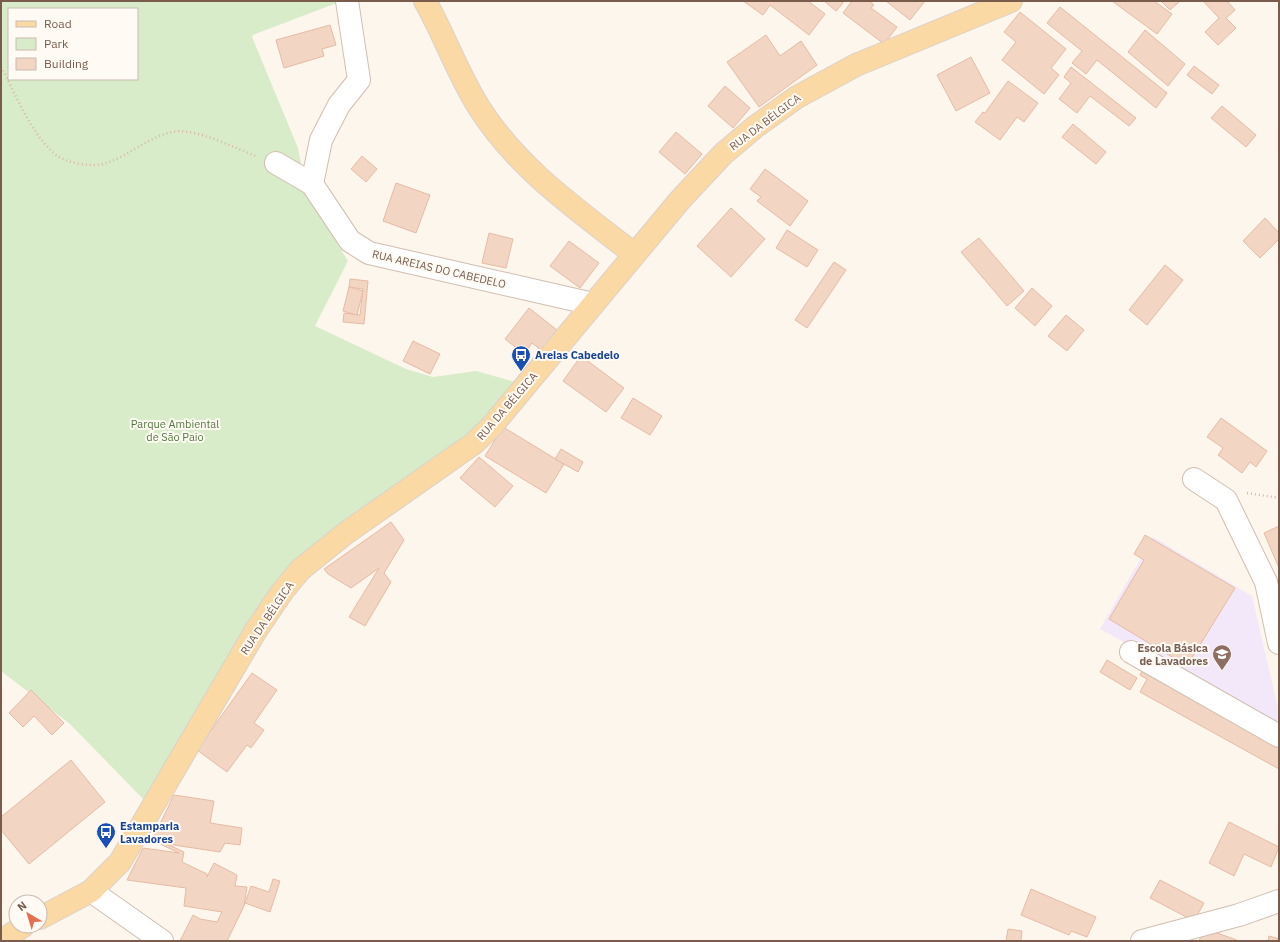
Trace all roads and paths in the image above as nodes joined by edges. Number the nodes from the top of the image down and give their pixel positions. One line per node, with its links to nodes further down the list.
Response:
1 (347, 1): 6 (street)
2 (425, 1): 7 (main road)
3 (1011, 1): 7 (main road, RUA DA BÉLGICA)
4 (1, 67): 5 (path)
5 (276, 163): 6 (street, RUA AREIAS DO CABEDELO)
6 (312, 184): 8 (street, RUA AREIAS DO CABEDELO)
7 (634, 254): 8 (main road, RUA DA BÉLGICA)
8 (593, 304): 15 (main road, RUA DA BÉLGICA)
9 (1194, 478): 11 (street)
10 (1279, 498): 11 (path)
11 (1226, 500): 12 (street)
12 (1279, 643)
13 (1131, 652): 14 (street)
14 (1279, 736)
15 (91, 891): 17 (main road, RUA DA BÉLGICA); 20 (street)
16 (1279, 901): 21 (street)
17 (48, 914)
18 (12, 934): 19 (main road)
19 (2, 941)
20 (162, 941)
21 (1142, 941)

